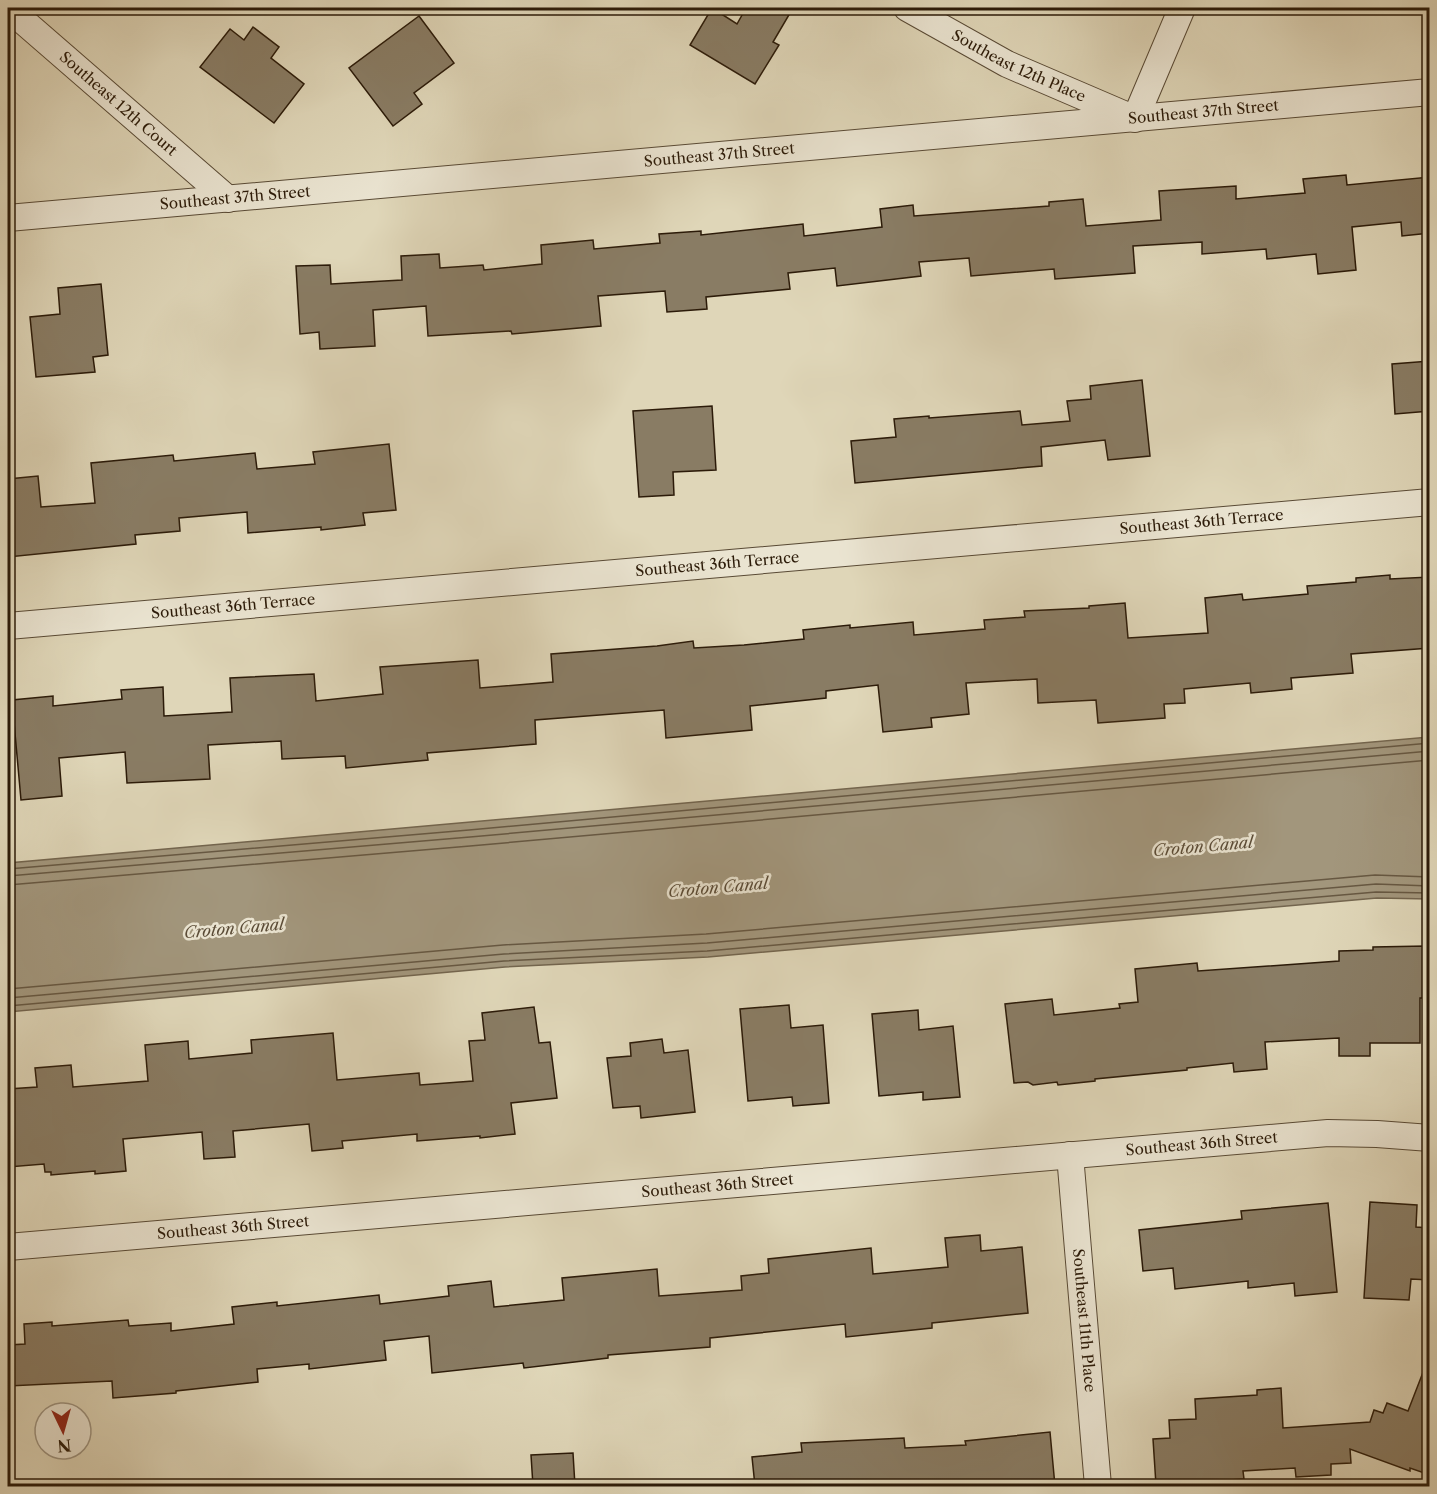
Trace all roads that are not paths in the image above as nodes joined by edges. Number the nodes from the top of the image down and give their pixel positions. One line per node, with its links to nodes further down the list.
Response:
1 (8, 8): 6 (street, Southeast 12th Court)
2 (907, 8): 5 (street, Southeast 12th Place)
3 (1182, 8): 5 (street)
4 (1430, 92): 5 (street, Southeast 37th Street)
5 (1135, 119): 6 (street, Southeast 37th Street)
6 (228, 198): 7 (street, Southeast 37th Street)
7 (8, 218)
8 (1430, 502): 9 (street, Southeast 36th Terrace)
9 (8, 626)
10 (1430, 1138): 11 (street, Southeast 36th Street)
11 (1070, 1155): 12 (street, Southeast 36th Street); 13 (street, Southeast 11th Place)
12 (8, 1247)
13 (1098, 1486)

